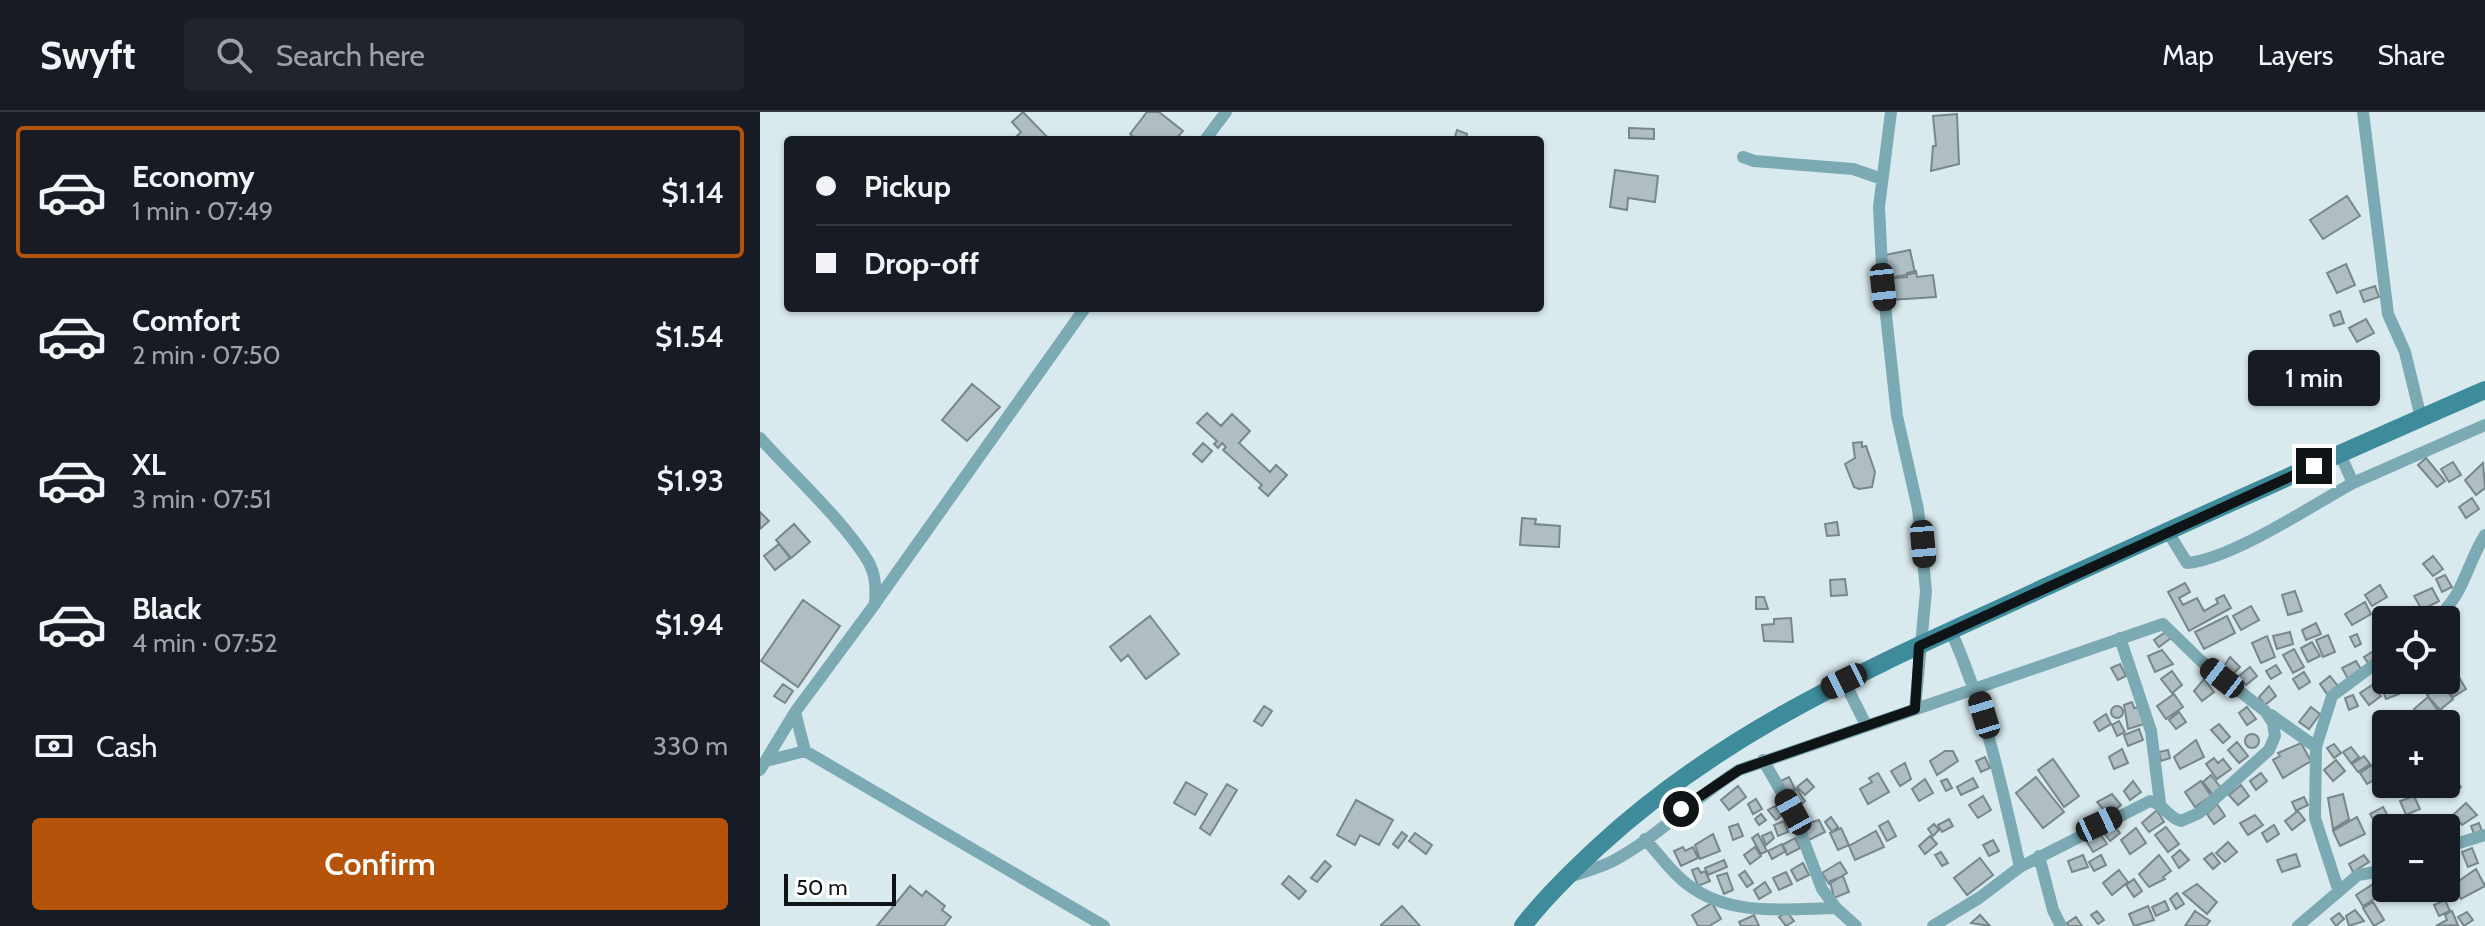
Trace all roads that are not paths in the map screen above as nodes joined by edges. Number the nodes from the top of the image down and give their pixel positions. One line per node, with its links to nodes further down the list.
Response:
1 (1226, 112): 4 (street)
2 (1891, 112): 6 (street)
3 (2363, 112): 9 (street)
4 (1208, 136)
5 (1743, 157): 6 (street)
6 (1882, 179): 20 (street)
7 (1082, 312): 16 (street)
8 (2485, 390): 9 (main road)
9 (2421, 418): 12 (main road)
10 (2485, 425): 13 (street)
11 (760, 438): 16 (street)
12 (2340, 454): 13 (street); 14 (main road)
13 (2353, 483): 14 (street)
14 (2168, 532): 18 (main road)
15 (2485, 535): 17 (street)
16 (875, 604): 26 (street)
17 (2449, 606)
18 (1951, 631): 20 (main road); 23 (street)
19 (2120, 638): 23 (street); 25 (street); 32 (street)
20 (1919, 646): 22 (main road); 24 (street)
21 (2372, 666): 28 (street)
22 (1844, 681): 27 (street); 39 (main road)
23 (1976, 690): 24 (street); 37 (street)
24 (1915, 709): 27 (street)
25 (2265, 711): 28 (street); 32 (street)
26 (795, 712): 29 (street); 31 (street)
27 (1866, 725): 30 (street)
28 (2316, 747): 40 (street)
29 (805, 751): 31 (street); 42 (street)
30 (1763, 760): 34 (street); 41 (street)
31 (763, 766)
32 (2160, 803): 36 (street)
33 (2485, 835): 35 (street)
34 (1645, 839): 39 (street); 41 (street)
35 (2460, 843)
36 (2039, 856): 37 (street); 46 (street)
37 (2020, 867): 45 (street)
38 (2372, 873): 40 (street)
39 (1565, 878): 43 (main road)
40 (2338, 889): 47 (street)
41 (1836, 908): 44 (street)
42 (1104, 926)
43 (1523, 926)
44 (1856, 926)
45 (1933, 926)
46 (2061, 926)
47 (2298, 926)

